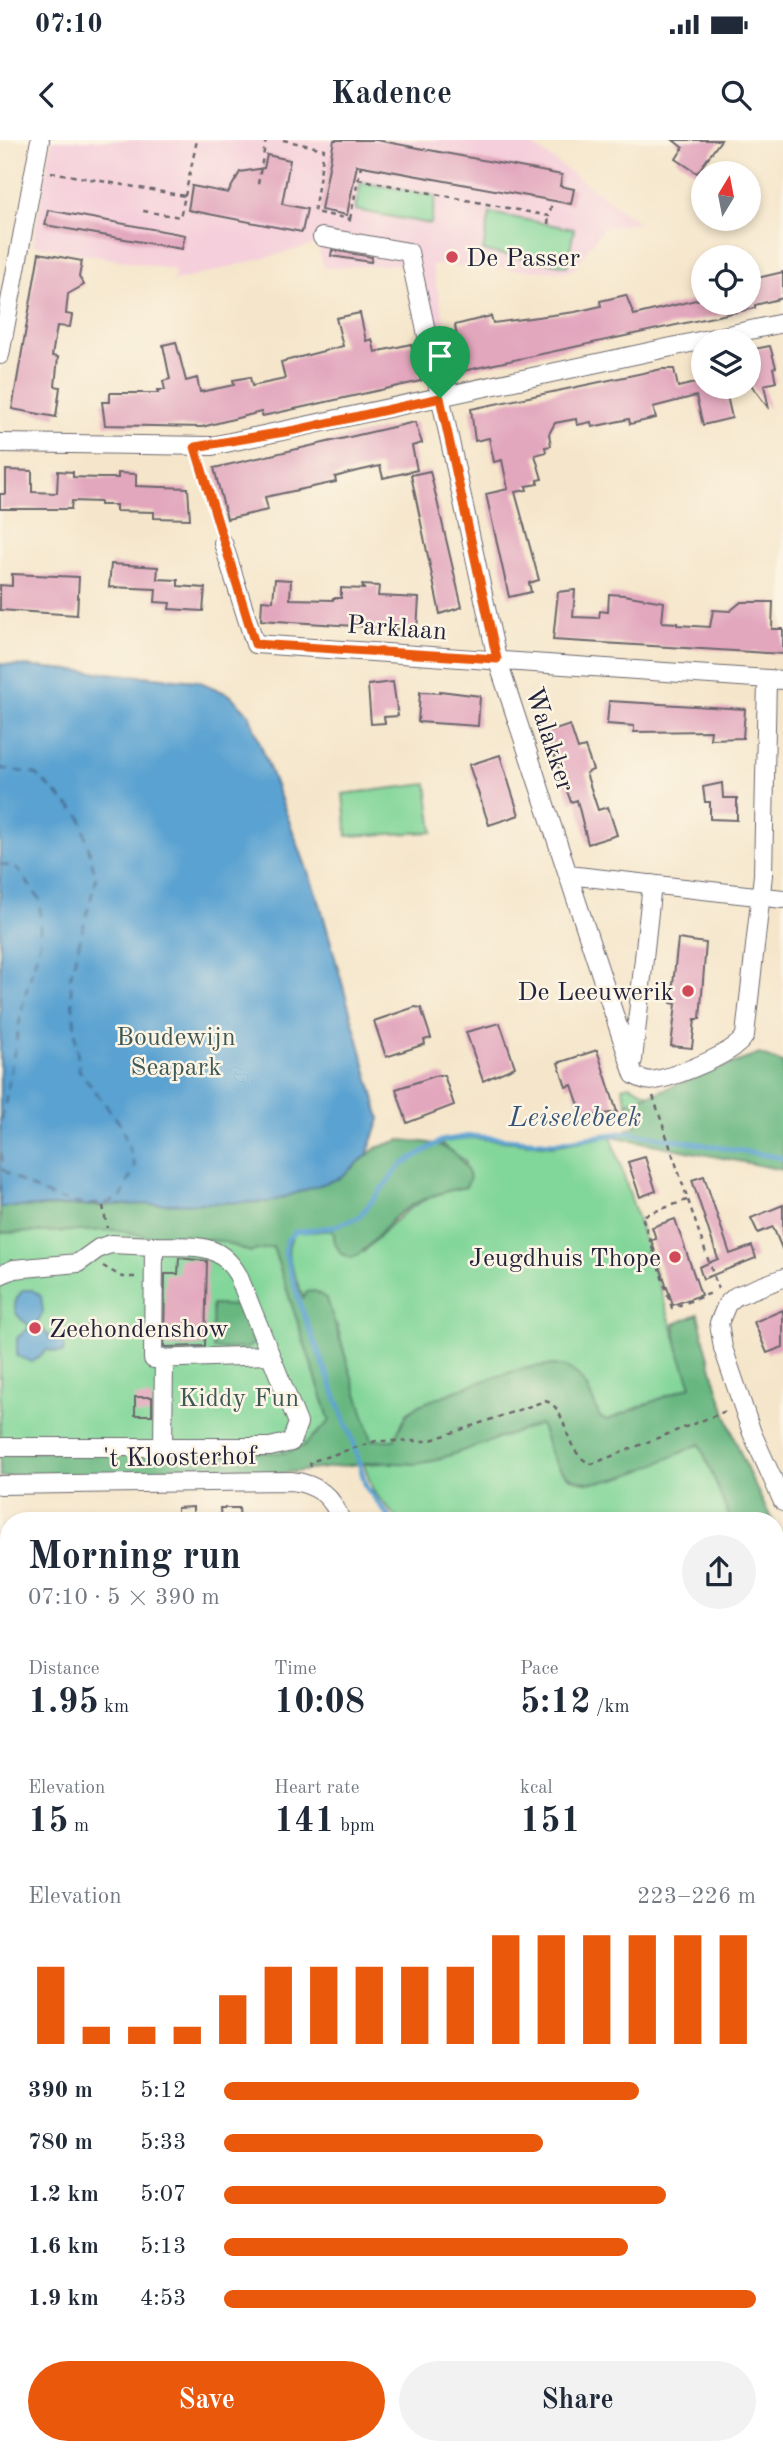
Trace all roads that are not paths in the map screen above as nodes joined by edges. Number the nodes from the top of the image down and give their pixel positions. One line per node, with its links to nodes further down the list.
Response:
1 (40, 140): 4 (street)
2 (322, 236): 5 (street, Walakker)
3 (783, 323): 5 (street)
4 (0, 355)
5 (440, 398): 6 (street); 8 (street, Walakker)
6 (0, 443)
7 (223, 543): 8 (street, Parklaan)
8 (497, 659): 9 (street, Parklaan); 10 (street, Walakker)
9 (775, 679): 12 (street, Parklaan)
10 (568, 875): 11 (street); 14 (street, Walakker)
11 (652, 884): 12 (street); 14 (street)
12 (758, 896): 13 (street); 14 (street, Parklaan)
13 (783, 899)
14 (632, 1067)
15 (154, 1246): 16 (street); 18 (street); 19 (street)
16 (0, 1275)
17 (783, 1278): 23 (street)
18 (270, 1355): 19 (street); 21 (street)
19 (164, 1359): 21 (street)
20 (0, 1447): 21 (street)
21 (163, 1447)
22 (0, 1485): 24 (street, 't Kloosterhof)
23 (783, 1502)
24 (336, 1512)

